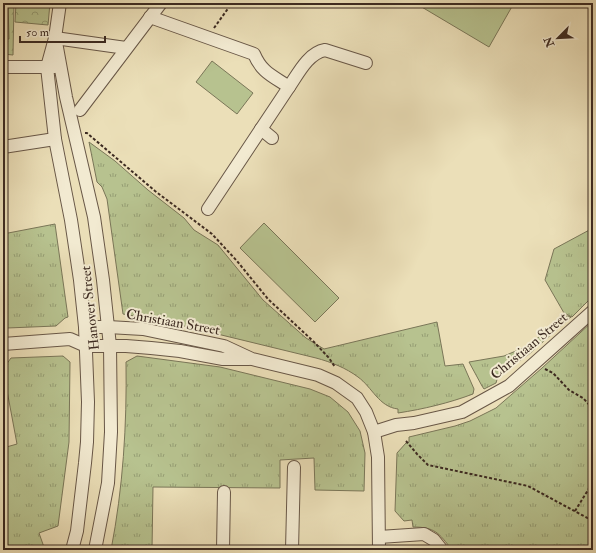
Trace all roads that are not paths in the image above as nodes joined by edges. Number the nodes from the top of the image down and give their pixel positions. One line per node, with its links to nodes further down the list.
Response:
1 (60, 3): 4 (street)
2 (161, 3): 3 (street)
3 (150, 18): 5 (street); 10 (street)
4 (55, 38): 5 (street); 7 (street, Hanover Street); 9 (street)
5 (126, 48): 11 (street)
6 (359, 58): 10 (street)
7 (60, 66): 9 (street); 19 (street, Hanover Street)
8 (3, 67): 9 (street)
9 (47, 67): 14 (street, Hanover Street)
10 (289, 87): 12 (street)
11 (80, 110)
12 (261, 129): 13 (street); 16 (street)
13 (272, 138)
14 (55, 139): 15 (street); 18 (street, Hanover Street)
15 (3, 147)
16 (208, 209)
17 (593, 311): 25 (street, Christiaan Street)
18 (85, 327): 19 (street, Christiaan Street); 20 (street); 22 (street, Hanover Street)
19 (108, 327): 23 (street, Hanover Street); 24 (street, Christiaan Street)
20 (70, 339): 21 (street); 22 (street)
21 (3, 344)
22 (86, 346): 23 (street, Christiaan Street); 29 (street, Hanover Street)
23 (110, 346): 24 (street, Christiaan Street); 30 (street, Hanover Street)
24 (252, 359): 25 (street, Christiaan Street)
25 (374, 432): 28 (street)
26 (294, 467): 32 (street)
27 (224, 492): 31 (street)
28 (379, 537): 33 (street); 34 (street)
29 (72, 550)
30 (95, 550)
31 (223, 550)
32 (292, 550)
33 (379, 550)
34 (442, 550)

